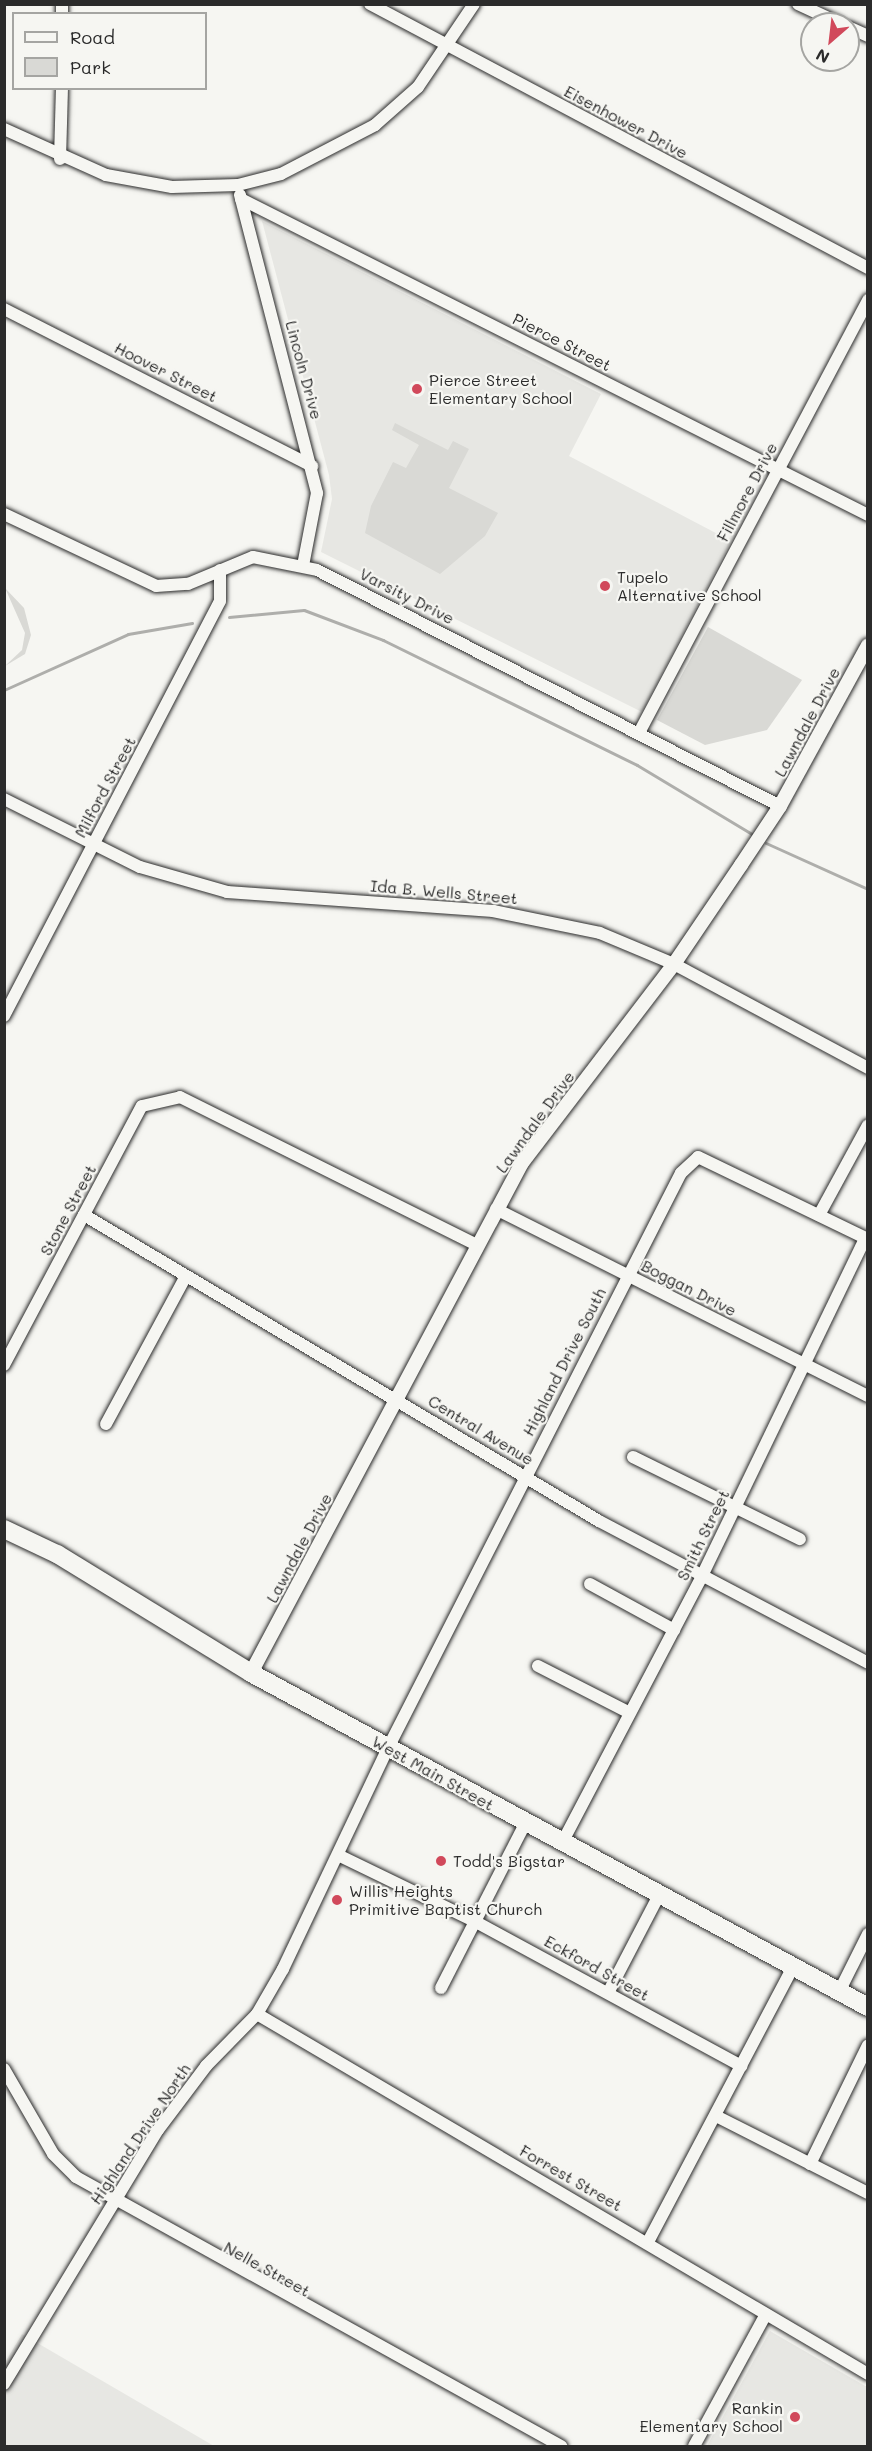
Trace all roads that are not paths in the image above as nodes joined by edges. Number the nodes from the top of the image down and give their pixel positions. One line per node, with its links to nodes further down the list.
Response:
1 (370, 4): 5 (street, Eisenhower Drive)
2 (474, 4): 5 (street)
3 (798, 4): 4 (street)
4 (815, 12)
5 (449, 46): 9 (street); 11 (street, Eisenhower Drive)
6 (62, 90): 8 (street)
7 (4, 129): 8 (street)
8 (60, 159): 9 (street)
9 (238, 185): 10 (street, Lincoln Drive)
10 (241, 199): 14 (street, Lincoln Drive); 15 (street, Pierce Street)
11 (867, 268)
12 (867, 300): 15 (street, Fillmore Drive)
13 (4, 309): 14 (street, Hoover Street)
14 (312, 466): 18 (street, Lincoln Drive)
15 (778, 469): 17 (street, Pierce Street); 21 (street, Fillmore Drive)
16 (4, 514): 19 (street, Varsity Drive)
17 (867, 515)
18 (303, 566): 19 (street, Varsity Drive); 21 (street, Varsity Drive)
19 (220, 570): 24 (street, Milford Street)
20 (867, 645): 23 (street, Lawndale Drive)
21 (639, 731): 23 (street, Varsity Drive)
22 (4, 799): 24 (street, Ida B. Wells Street)
23 (780, 806): 25 (street, Lawndale Drive)
24 (93, 846): 25 (street, Ida B. Wells Street); 26 (street, Milford Street)
25 (674, 964): 27 (street, Ida B. Wells Street); 29 (street, Lawndale Drive)
26 (4, 1016)
27 (867, 1068)
28 (867, 1125): 31 (street)
29 (496, 1209): 33 (street, Lawndale Drive); 34 (street, Boggan Drive)
30 (84, 1215): 33 (street, Stone Street); 35 (street, Central Avenue); 36 (street, Stone Street)
31 (819, 1215): 32 (street); 34 (street, Highland Drive South)
32 (866, 1238): 37 (street, Smith Street)
33 (477, 1245): 39 (street, Lawndale Drive)
34 (627, 1275): 37 (street, Boggan Drive); 42 (street, Highland Drive South)
35 (186, 1276): 39 (street, Central Avenue); 40 (street)
36 (4, 1365)
37 (804, 1365): 38 (street, Boggan Drive); 43 (street, Smith Street)
38 (867, 1396)
39 (397, 1399): 42 (street, Central Avenue); 51 (street, Lawndale Drive)
40 (106, 1424)
41 (633, 1457): 43 (street)
42 (525, 1475): 46 (street, Central Avenue); 53 (street, Highland Drive South)
43 (735, 1507): 45 (street); 46 (street, Smith Street)
44 (4, 1529): 51 (main road, West Main Street)
45 (800, 1539)
46 (701, 1578): 48 (street, Smith Street); 49 (street, Central Avenue)
47 (590, 1584): 48 (street)
48 (674, 1629): 52 (street, Smith Street)
49 (867, 1663)
50 (538, 1666): 52 (street)
51 (251, 1674): 53 (main road, West Main Street)
52 (630, 1713): 55 (street, Smith Street)
53 (388, 1748): 54 (main road, West Main Street); 56 (street, Highland Drive North)
54 (525, 1824): 55 (main road, West Main Street); 58 (street)
55 (562, 1843): 57 (main road, West Main Street)
56 (338, 1855): 58 (street, Eckford Street); 65 (street, Highland Drive North)
57 (659, 1896): 60 (main road, West Main Street); 63 (street)
58 (476, 1922): 61 (street); 63 (street, Eckford Street)
59 (867, 1934): 62 (street)
60 (793, 1967): 62 (main road, West Main Street); 67 (street)
61 (441, 1988)
62 (839, 1992): 64 (main road, West Main Street)
63 (608, 1993): 67 (street, Eckford Street)
64 (867, 2007)
65 (256, 2013): 72 (street, Highland Drive North); 73 (street, Forrest Street)
66 (867, 2045): 70 (street)
67 (741, 2066): 69 (street)
68 (4, 2069): 72 (street, Nelle Street)
69 (716, 2116): 70 (street); 73 (street)
70 (810, 2164): 71 (street)
71 (867, 2193)
72 (112, 2202): 76 (street, Highland Drive North); 77 (street, Nelle Street)
73 (648, 2242): 74 (street, Forrest Street)
74 (766, 2314): 75 (street, Forrest Street); 78 (street)
75 (867, 2374)
76 (4, 2384)
77 (561, 2446)
78 (694, 2446)

